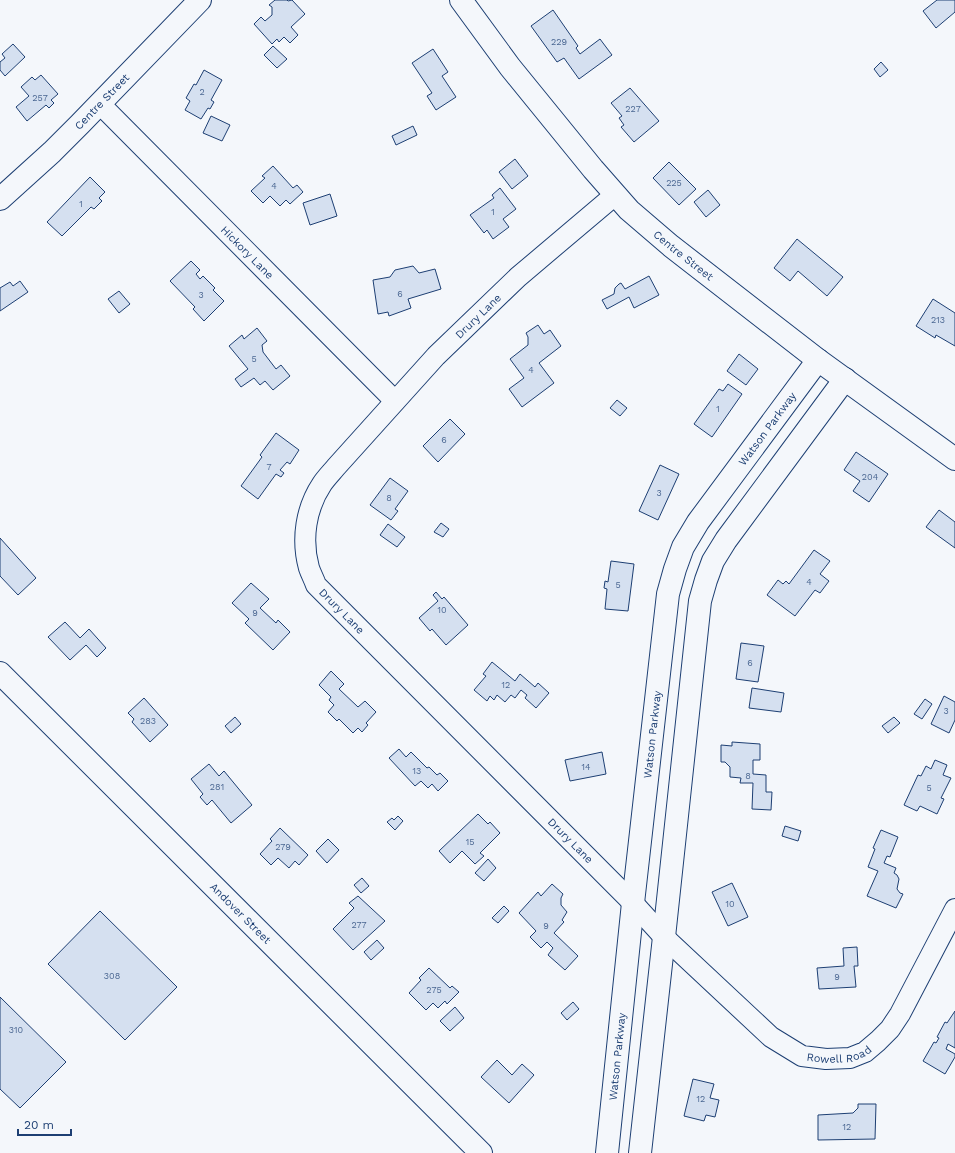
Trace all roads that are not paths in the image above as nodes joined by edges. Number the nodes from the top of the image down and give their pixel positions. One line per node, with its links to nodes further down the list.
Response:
1 (200, 0): 3 (main road, Centre Street)
2 (461, 0): 4 (main road, Centre Street)
3 (100, 104): 5 (main road, Centre Street); 8 (street, Hickory Lane)
4 (615, 196): 6 (main road, Centre Street); 8 (street, Drury Lane)
5 (0, 198)
6 (818, 360): 7 (main road, Centre Street); 11 (main road, Watson Parkway)
7 (845, 379): 9 (main road, Centre Street); 13 (main road)
8 (395, 401): 11 (street, Drury Lane)
9 (955, 459)
10 (0, 673): 14 (main road, Andover Street)
11 (633, 903): 13 (street, Drury Lane); 15 (main road, Watson Parkway)
12 (955, 909): 13 (street, Rowell Road)
13 (664, 937): 16 (main road)
14 (481, 1153)
15 (607, 1153)
16 (640, 1153)

